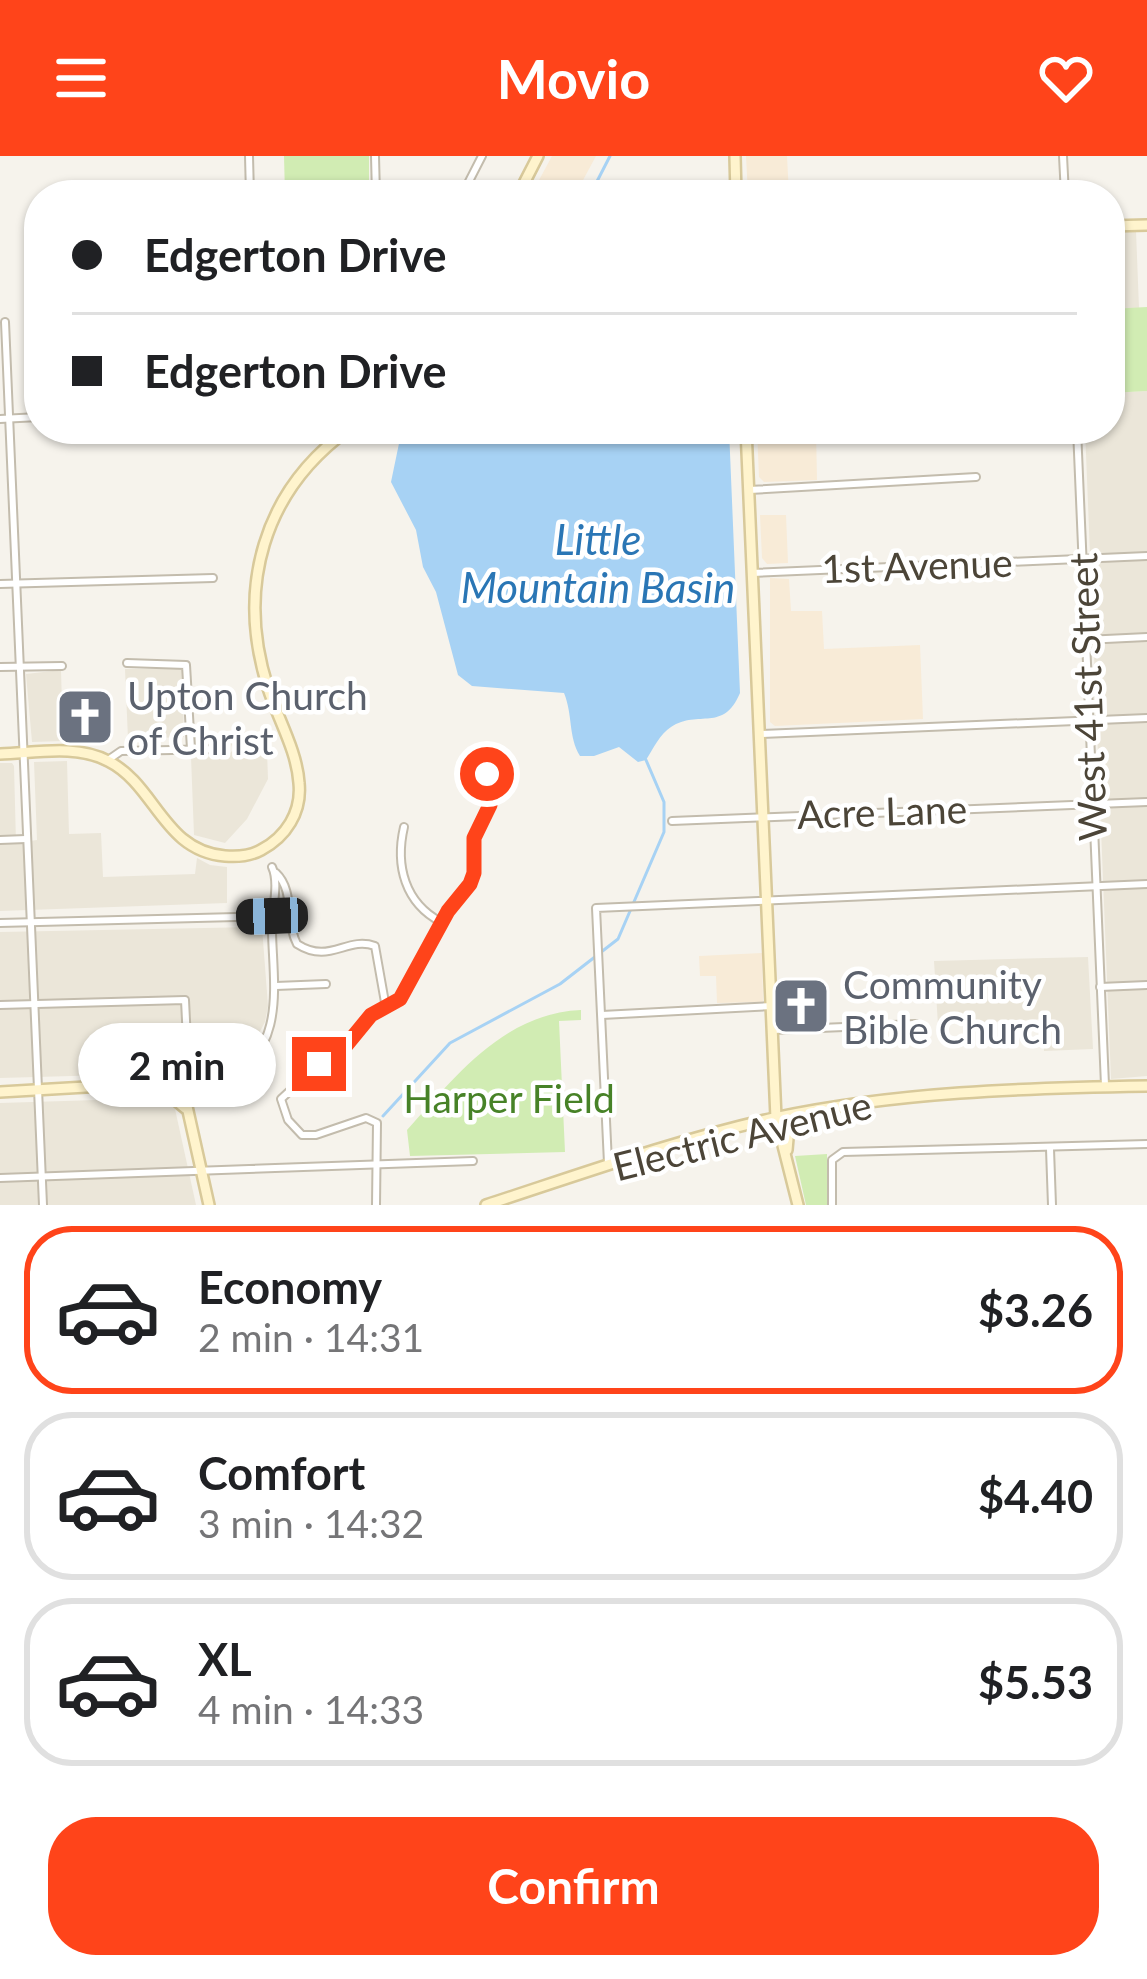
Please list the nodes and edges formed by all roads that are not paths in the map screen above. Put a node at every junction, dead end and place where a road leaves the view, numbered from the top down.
1 (4, 322) dead end
2 (4, 419) edge
3 (330, 444) edge
4 (747, 444) edge
5 (1077, 444) edge
6 (976, 477) dead end
7 (749, 490) junction
8 (1147, 556) edge
9 (1081, 558) junction
10 (752, 573) junction
11 (213, 578) dead end
12 (0, 584) edge
13 (16, 584) junction
14 (1147, 638) edge
15 (1085, 640) junction
16 (127, 663) dead end
17 (62, 666) dead end
18 (19, 667) junction
19 (0, 668) edge
20 (1147, 718) edge
21 (1089, 720) junction
22 (761, 734) junction
23 (222, 748) dead end
24 (191, 749) junction
25 (23, 753) junction
26 (0, 754) edge
27 (107, 760) junction
28 (475, 769) dead end
29 (1092, 802) junction
30 (1147, 802) edge
31 (765, 815) junction
32 (672, 820) dead end
33 (404, 827) dead end
34 (27, 839) junction
35 (0, 840) edge
36 (1147, 884) edge
37 (1095, 886) junction
38 (768, 898) junction
39 (272, 916) junction
40 (30, 922) junction
41 (441, 922) junction
42 (0, 923) edge
43 (326, 984) dead end
44 (1147, 985) edge
45 (276, 986) junction
46 (1100, 987) junction
47 (34, 1004) junction
48 (0, 1005) edge
49 (772, 1006) junction
50 (386, 1008) junction
51 (602, 1015) junction
52 (916, 1024) dead end
53 (772, 1030) junction
54 (189, 1081) junction
55 (140, 1086) junction
56 (1147, 1086) edge
57 (1105, 1088) junction
58 (38, 1091) junction
59 (0, 1092) edge
60 (188, 1112) junction
61 (809, 1112) junction
62 (776, 1118) junction
63 (1147, 1144) edge
64 (1050, 1148) junction
65 (786, 1157) junction
66 (473, 1162) dead end
67 (375, 1165) junction
68 (608, 1166) junction
69 (201, 1171) junction
70 (41, 1176) junction
71 (0, 1178) edge
72 (43, 1205) edge
73 (209, 1205) edge
74 (376, 1205) edge
75 (486, 1205) edge
76 (798, 1205) edge
77 (832, 1205) edge
78 (1052, 1205) edge

1 - 2 street
2 - 13 street
3 - 27 main road
4 - 7 main road
5 - 9 street, West 41st Street
6 - 7 street
7 - 10 main road
8 - 9 street, 1st Avenue
9 - 10 street, 1st Avenue
9 - 15 street, West 41st Street
10 - 22 main road
11 - 13 street
12 - 13 street
13 - 18 street
14 - 15 street
15 - 21 street, West 41st Street
16 - 24 street
17 - 18 street
18 - 19 street
18 - 25 street
20 - 21 street
21 - 22 street
21 - 29 street, West 41st Street
22 - 31 main road
23 - 24 street
24 - 27 street
25 - 26 main road
25 - 27 main road
25 - 34 street
28 - 41 street
29 - 30 street, Acre Lane
29 - 31 street, Acre Lane
29 - 37 street, West 41st Street
31 - 32 street, Acre Lane
31 - 38 main road
33 - 41 street
34 - 35 street
34 - 40 street
36 - 37 street
37 - 38 street
37 - 46 street, West 41st Street
38 - 49 main road
38 - 51 street
39 - 40 street
39 - 45 street
39 - 50 street
40 - 42 street
40 - 47 street
41 - 50 street
43 - 45 street
44 - 46 street
45 - 54 street
46 - 57 street, West 41st Street
47 - 48 street
47 - 54 street
47 - 58 street
49 - 51 street
49 - 53 main road
50 - 67 street
51 - 68 street
52 - 53 street
53 - 62 main road
54 - 55 main road
54 - 60 main road
55 - 58 main road
55 - 60 main road
56 - 57 main road, Electric Avenue
57 - 61 main road, Electric Avenue
58 - 59 main road
58 - 70 street
60 - 69 main road
61 - 62 main road, Electric Avenue
61 - 65 main road
62 - 65 main road
62 - 68 main road, Electric Avenue
63 - 64 street
64 - 77 street
64 - 78 street
65 - 76 main road
66 - 67 street
67 - 69 street
67 - 74 street
68 - 75 main road, Electric Avenue
69 - 70 street
69 - 73 main road
70 - 71 street
70 - 72 street

